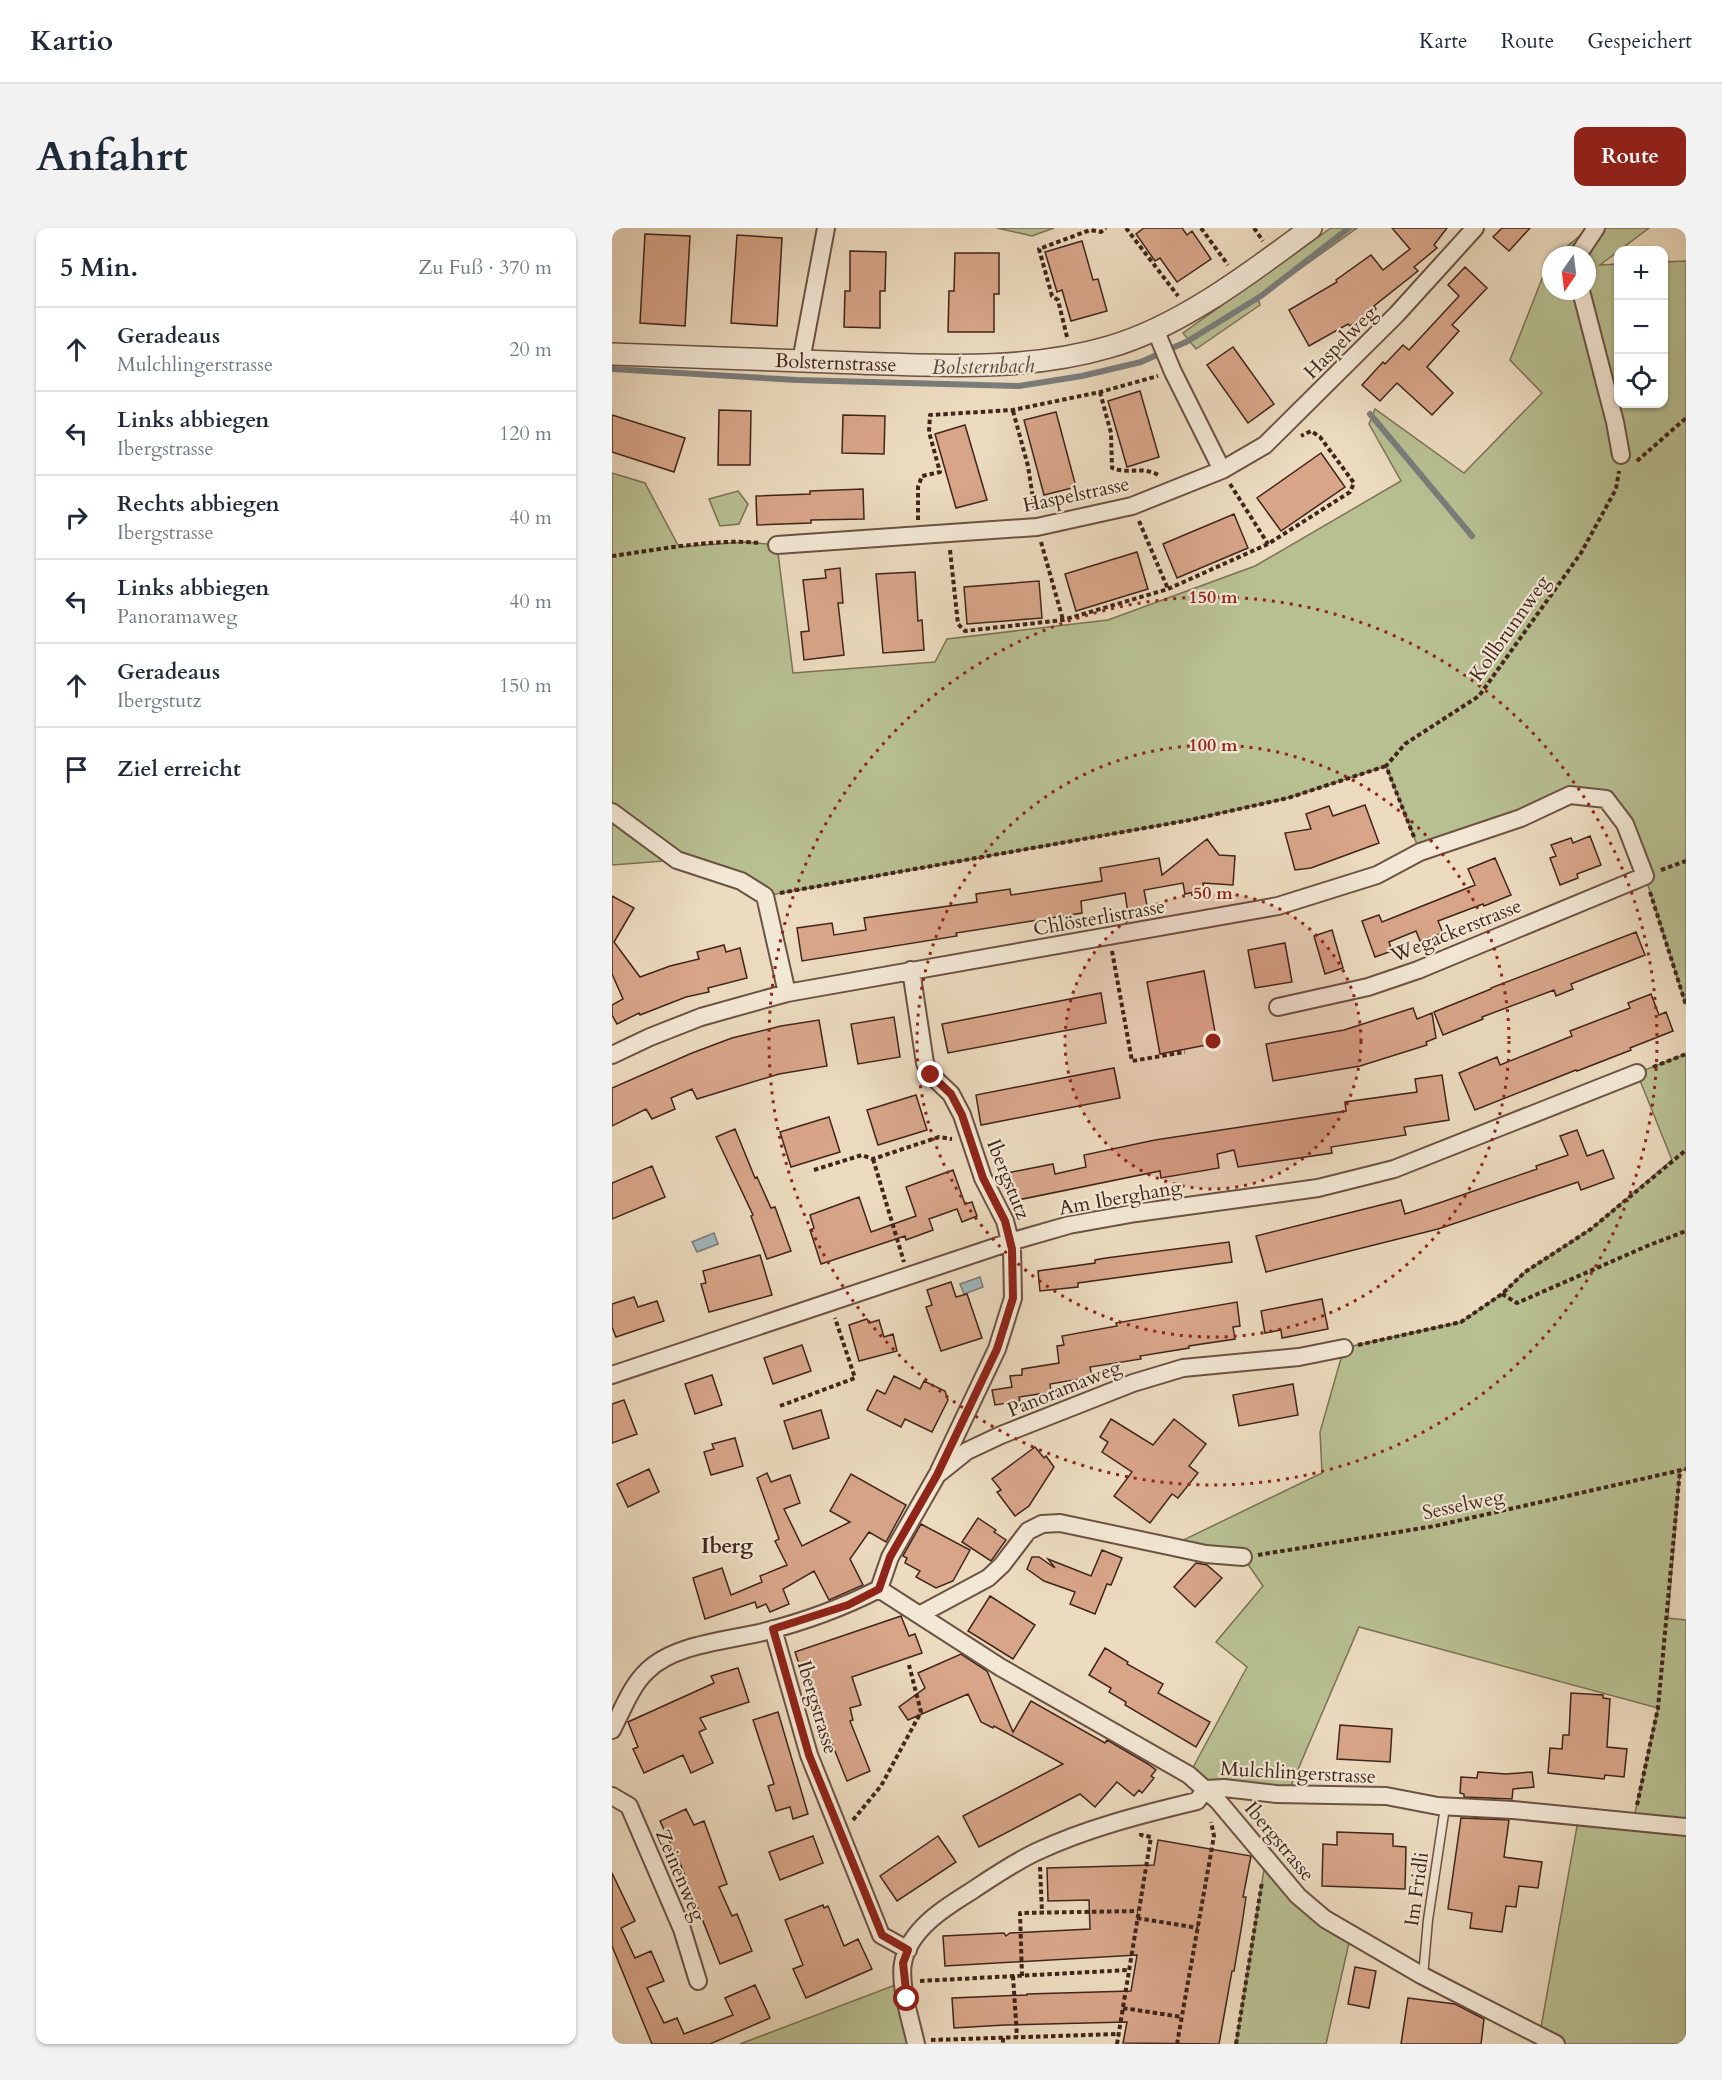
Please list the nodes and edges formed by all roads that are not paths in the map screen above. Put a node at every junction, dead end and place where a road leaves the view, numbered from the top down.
1 (826, 228) edge
2 (1311, 228) edge
3 (1475, 228) edge
4 (1596, 228) edge
5 (1584, 246) edge
6 (1583, 300) edge
7 (1158, 337) junction
8 (612, 354) edge
9 (801, 361) junction
10 (1625, 460) road end
11 (1222, 470) junction
12 (777, 545) road end
13 (612, 812) edge
14 (1645, 876) joint
15 (911, 970) junction
16 (787, 993) junction
17 (1278, 1007) dead end
18 (612, 1055) edge
19 (1637, 1073) road end
20 (1010, 1242) junction
21 (1344, 1348) road end
22 (612, 1376) edge
23 (937, 1475) junction
24 (1243, 1557) road end
25 (879, 1589) junction
26 (919, 1615) junction
27 (773, 1629) junction
28 (612, 1730) edge
29 (1212, 1795) junction
30 (612, 1796) edge
31 (1445, 1806) junction
32 (1686, 1827) edge
33 (908, 1950) junction
34 (1423, 1976) junction
35 (698, 1981) dead end
36 (916, 2043) edge
37 (1556, 2044) edge

1 - 9 street
2 - 7 street, Bolsternstrasse
3 - 11 street, Haspelweg
4 - 5 street
6 - 10 street
7 - 9 street, Bolsternstrasse
7 - 11 street
8 - 9 street, Bolsternstrasse
11 - 12 street, Haspelstrasse
13 - 16 street
14 - 15 street, Chlösterlistrasse
14 - 17 street, Wegackerstrasse
15 - 16 street, Chlösterlistrasse
15 - 20 street, Ibergstutz
16 - 18 street, Chlösterlistrasse
19 - 20 street, Am Iberghang
20 - 22 street, Am Iberghang
20 - 23 street, Ibergstutz
21 - 23 street, Panoramaweg
23 - 25 street, Panoramaweg
24 - 26 street
25 - 26 street, Ibergstrasse
25 - 27 street
26 - 29 street, Ibergstrasse
27 - 28 street
27 - 33 street, Ibergstrasse
29 - 31 street, Mulchlingerstrasse
29 - 33 street, Mulchlingerstrasse
29 - 34 street, Ibergstrasse
30 - 35 street, Zeinenweg
31 - 32 street, Mulchlingerstrasse
31 - 34 lane, Im Fridli
33 - 36 street, Mulchlingerstrasse
34 - 37 street, Ibergstrasse

